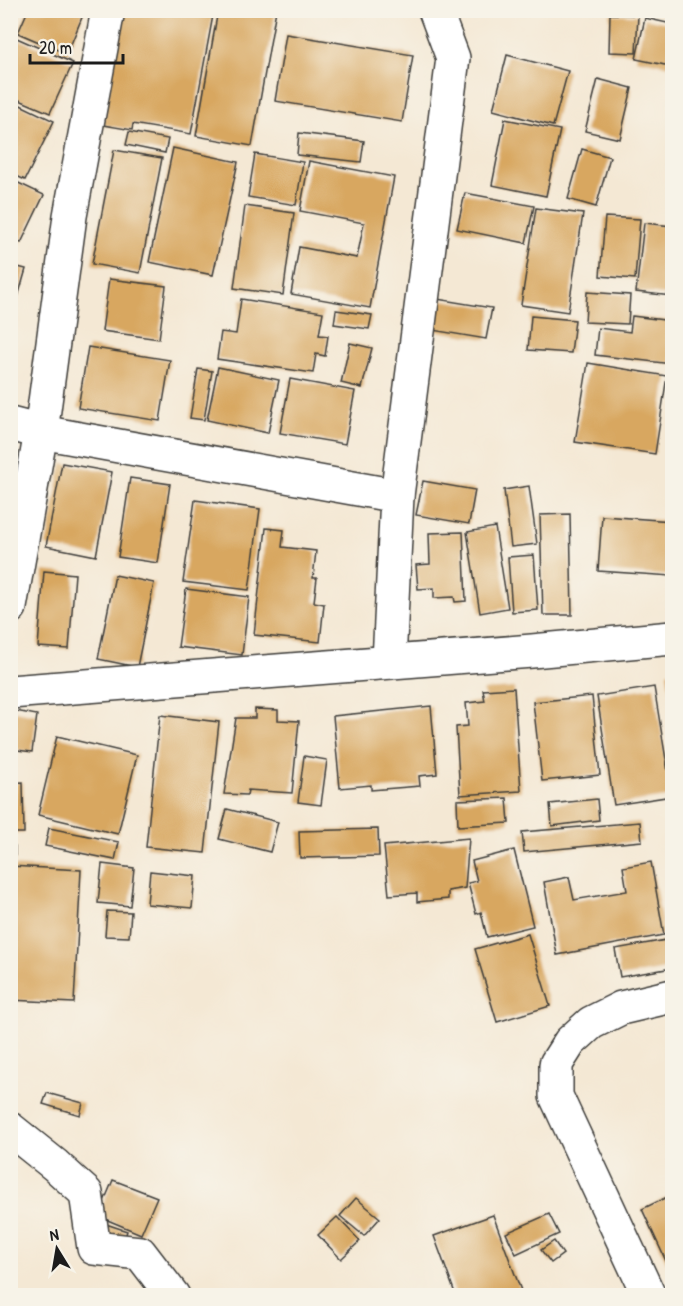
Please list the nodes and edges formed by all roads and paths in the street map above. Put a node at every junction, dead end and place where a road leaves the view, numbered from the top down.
1 (108, 10) edge
2 (435, 10) edge
3 (26, 428) edge
4 (397, 496) junction
5 (10, 607) edge
6 (672, 638) edge
7 (389, 662) junction
8 (10, 692) edge
9 (672, 996) edge
10 (10, 1129) edge
11 (173, 1296) edge
12 (649, 1296) edge

1 - 3 street
2 - 4 street
3 - 4 street
3 - 5 street
4 - 7 street
6 - 7 street
7 - 8 street
9 - 12 street
10 - 11 street

